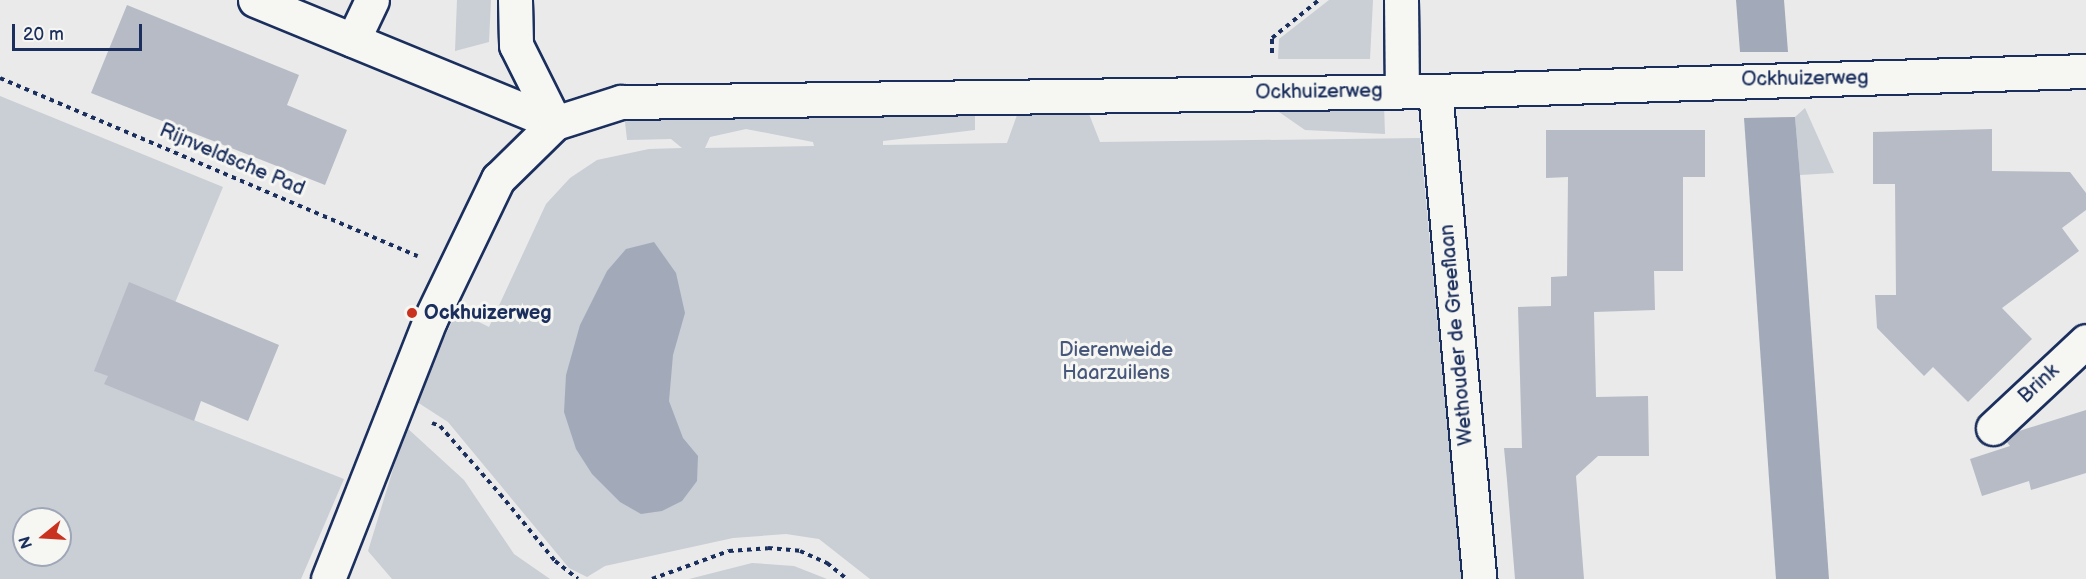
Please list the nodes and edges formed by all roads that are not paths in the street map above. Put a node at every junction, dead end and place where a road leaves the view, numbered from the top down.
1 (255, 0) edge
2 (372, 0) edge
3 (515, 0) edge
4 (1401, 0) edge
5 (353, 40) junction
6 (2086, 71) edge
7 (1402, 91) junction
8 (1435, 91) junction
9 (555, 123) junction
10 (2086, 341) edge
11 (1993, 428) dead end
12 (328, 579) edge
13 (1479, 579) edge

1 - 5 street
2 - 5 street
3 - 9 street
4 - 7 street
5 - 9 street
6 - 8 street, Ockhuizerweg
7 - 8 street, Ockhuizerweg
7 - 9 street, Ockhuizerweg
8 - 13 street, Wethouder de Greeflaan
9 - 12 street, Ockhuizerweg
10 - 11 street, Brink

